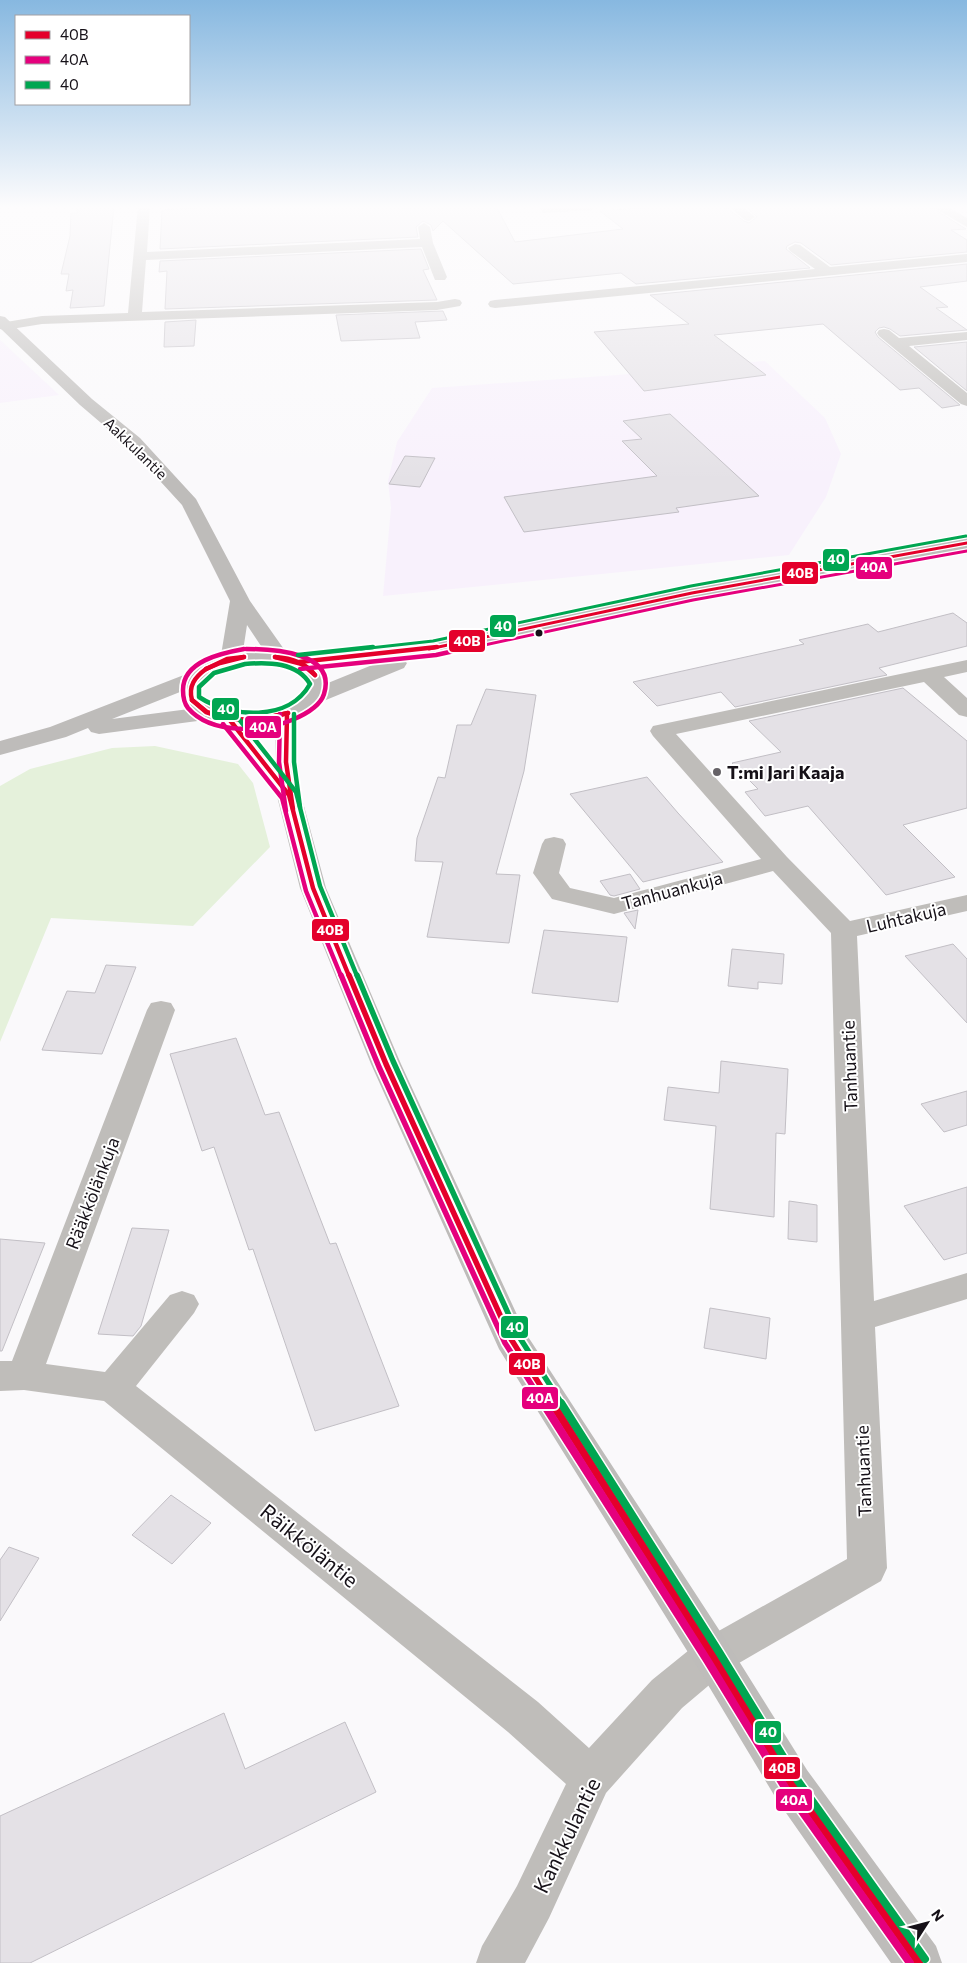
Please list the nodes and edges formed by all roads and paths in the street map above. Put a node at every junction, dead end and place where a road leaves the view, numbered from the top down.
1 (137, 298) edge
2 (562, 298) edge
3 (455, 303) dead end
4 (495, 304) dead end
5 (135, 316) junction
6 (2, 323) edge
7 (967, 336) edge
8 (967, 401) edge
9 (967, 543) edge
10 (240, 602) junction
11 (434, 648) junction
12 (231, 659) junction
13 (289, 660) junction
14 (967, 666) edge
15 (928, 674) junction
16 (196, 678) junction
17 (314, 697) junction
18 (967, 710) edge
19 (287, 714) junction
20 (218, 716) junction
21 (58, 732) junction
22 (0, 748) edge
23 (289, 795) junction
24 (554, 844) dead end
25 (778, 862) junction
26 (967, 904) edge
27 (844, 931) junction
28 (160, 1010) dead end
29 (967, 1286) edge
30 (182, 1304) dead end
31 (858, 1319) junction
32 (12, 1376) edge
33 (113, 1388) junction
34 (713, 1656) junction
35 (591, 1778) junction
36 (499, 1963) edge
37 (919, 1963) edge

1 - 5 street
2 - 4 street
3 - 5 street
5 - 6 street
6 - 10 street, Aakkulantie
7 - 8 street
9 - 11 street
10 - 12 street
10 - 13 street, Aakkulantie
11 - 13 street
11 - 17 street
12 - 13 street
12 - 16 street
13 - 17 street, Aakkulantie
14 - 15 street
15 - 18 street
15 - 25 street
16 - 20 street
16 - 21 street
17 - 19 street
19 - 20 street
19 - 23 street
20 - 21 street
20 - 23 street
21 - 22 street
23 - 34 street
24 - 25 street, Tanhuankuja
25 - 27 street
26 - 27 street, Luhtakuja
27 - 31 street, Tanhuantie
28 - 32 street, Rääkkölänkuja
29 - 31 street
30 - 33 street
31 - 34 street, Tanhuantie
32 - 33 street
33 - 35 street, Räikköläntie
34 - 35 street, Kankkulantie
34 - 37 street
35 - 36 street, Kankkulantie

